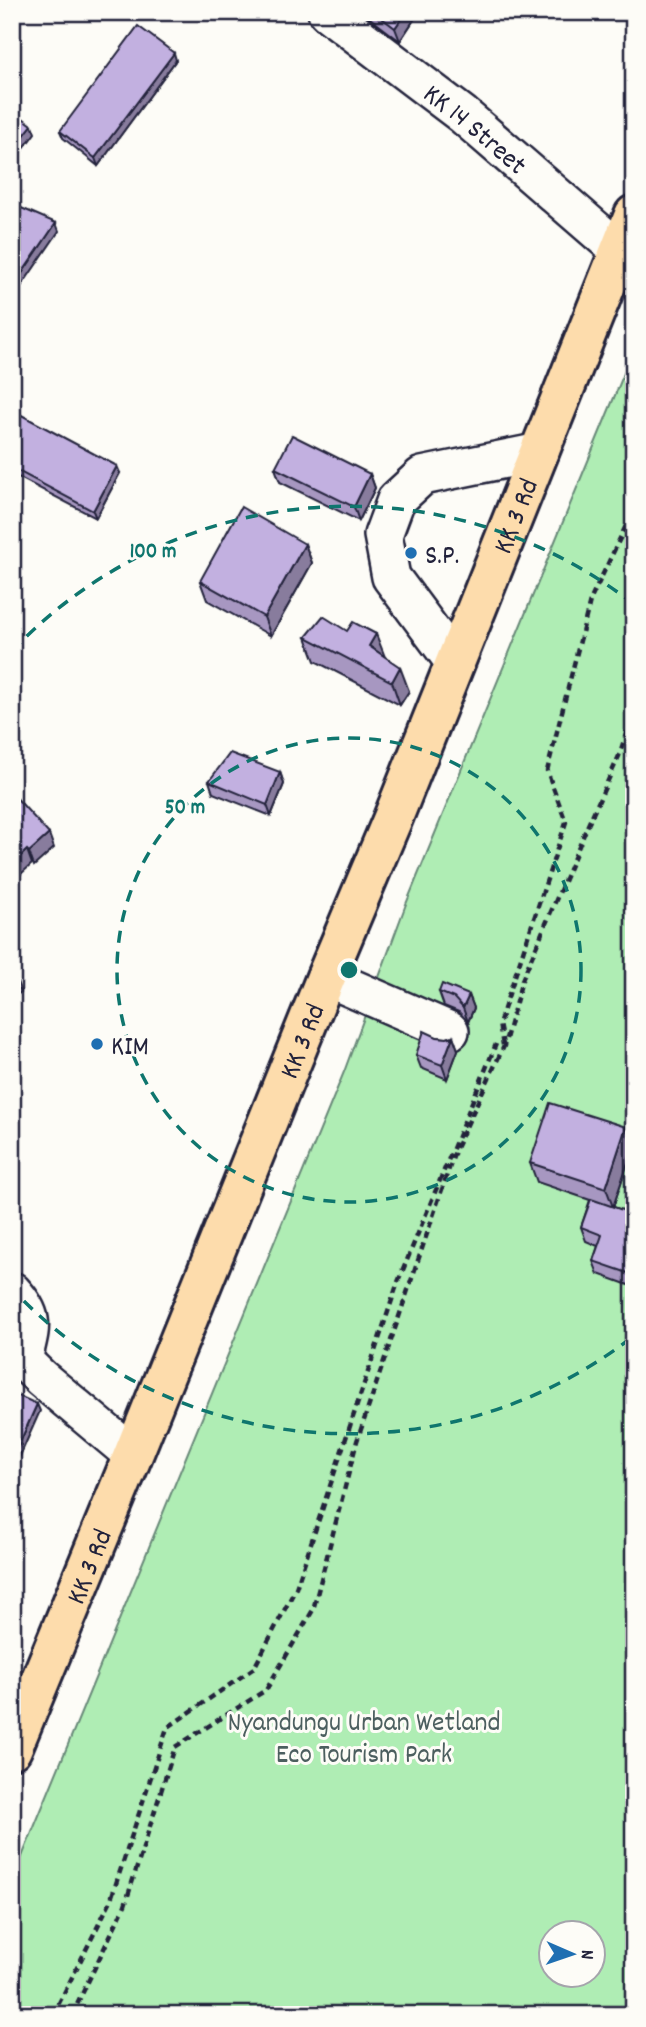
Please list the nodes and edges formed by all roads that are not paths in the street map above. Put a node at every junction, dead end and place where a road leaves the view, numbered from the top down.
1 (327, 12) edge
2 (634, 215) edge
3 (620, 251) junction
4 (540, 452) junction
5 (455, 663) junction
6 (326, 977) junction
7 (450, 1031) dead end
8 (12, 1292) edge
9 (18, 1355) edge
10 (133, 1455) junction
11 (12, 1749) edge

1 - 3 street, KK 14 Street
2 - 3 highway, KK 3 Rd
3 - 4 highway, KK 3 Rd
4 - 5 highway, KK 3 Rd
4 - 5 street
5 - 6 highway, KK 3 Rd
6 - 7 street
6 - 10 highway, KK 3 Rd
8 - 9 street
9 - 10 street
10 - 11 highway, KK 3 Rd

